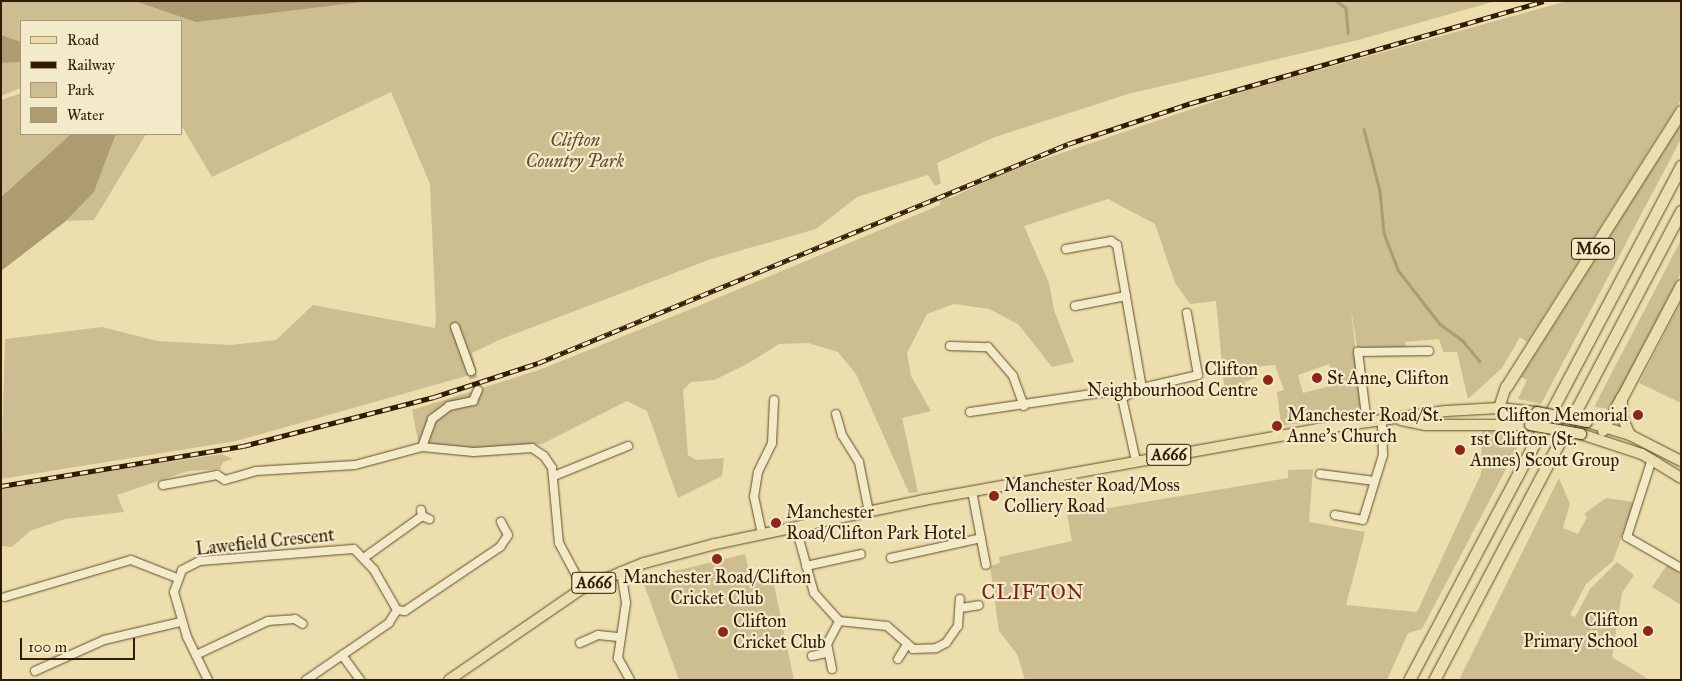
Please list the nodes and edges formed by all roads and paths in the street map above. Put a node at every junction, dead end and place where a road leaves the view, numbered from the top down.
1 (1681, 111) edge
2 (1681, 166) edge
3 (1681, 211) edge
4 (1066, 249) dead end
5 (1681, 285) edge
6 (1126, 296) junction
7 (1075, 306) dead end
8 (1187, 313) dead end
9 (455, 327) dead end
10 (950, 346) dead end
11 (1429, 351) dead end
12 (471, 371) tunnel mouth
13 (1506, 387) joint
14 (1142, 388) junction
15 (478, 390) dead end
16 (1622, 397) junction
17 (1122, 398) junction
18 (774, 400) dead end
19 (1024, 406) junction
20 (1498, 408) junction
21 (970, 412) dead end
22 (836, 414) dead end
23 (1400, 420) junction
24 (1382, 421) junction
25 (1367, 422) junction
26 (1514, 424) junction
27 (1606, 426) junction
28 (1586, 435) junction
29 (1630, 435) junction
30 (628, 446) dead end
31 (422, 447) junction
32 (1652, 459) junction
33 (1136, 461) junction
34 (1681, 461) edge
35 (1320, 474) dead end
36 (554, 476) junction
37 (1681, 478) edge
38 (1376, 480) junction
39 (163, 485) dead end
40 (972, 491) junction
41 (869, 512) junction
42 (424, 515) dead end
43 (1335, 515) dead end
44 (501, 522) dead end
45 (796, 528) junction
46 (762, 534) junction
47 (981, 538) junction
48 (861, 554) dead end
49 (365, 557) junction
50 (891, 558) dead end
51 (986, 565) dead end
52 (806, 566) junction
53 (1681, 568) edge
54 (621, 571) junction
55 (177, 578) junction
56 (583, 588) junction
57 (6, 597) dead end
58 (960, 599) dead end
59 (979, 605) dead end
60 (961, 608) junction
61 (397, 610) junction
62 (838, 621) junction
63 (182, 622) junction
64 (303, 624) dead end
65 (618, 637) junction
66 (580, 643) dead end
67 (906, 646) junction
68 (826, 653) junction
69 (196, 655) junction
70 (342, 655) junction
71 (812, 656) dead end
72 (898, 659) dead end
73 (832, 669) dead end
74 (34, 672) dead end
75 (208, 680) edge
76 (306, 680) edge
77 (360, 680) edge
78 (449, 680) edge
79 (630, 680) edge
80 (1409, 680) edge
81 (1434, 680) edge

1 - 13 highway, M60
2 - 80 highway, M60
3 - 81 highway
4 - 6 street
5 - 16 highway
6 - 7 street
6 - 14 street
8 - 14 street
9 - 12 street
10 - 19 street
11 - 25 street
13 - 20 main road
14 - 17 street
15 - 31 street
16 - 27 main road
16 - 29 main road
17 - 19 street
17 - 33 street
18 - 46 street
19 - 21 street
20 - 23 main road, A666
20 - 26 main road
20 - 27 main road, A666, bridge
22 - 41 street
23 - 24 main road, A666
23 - 26 main road, A666
24 - 25 main road, A666
24 - 38 street
25 - 33 main road, A666
26 - 28 main road, A666, bridge
27 - 28 main road
27 - 29 main road, A666
28 - 32 main road, A666
29 - 34 main road, A666
30 - 36 street
31 - 36 street
31 - 39 street
32 - 37 main road, A666
32 - 53 street
33 - 40 main road, A666
35 - 38 street
36 - 56 street
38 - 43 street
40 - 41 main road, A666
40 - 47 street
41 - 45 main road, A666
42 - 49 street
44 - 61 street
45 - 46 main road, A666
45 - 52 street
46 - 54 main road, A666
47 - 50 street
47 - 51 street
48 - 52 street
49 - 55 street, Lawefield Crescent
49 - 61 street
52 - 62 street
54 - 56 main road, A666
54 - 65 street
55 - 57 street
55 - 63 street
56 - 78 main road, A666
58 - 60 street
59 - 60 street
60 - 67 street
61 - 70 street
62 - 67 street
62 - 68 street
63 - 69 street
63 - 74 street
64 - 69 street
65 - 66 street
65 - 79 street
67 - 72 street
68 - 71 street
68 - 73 street
69 - 75 street
70 - 76 street
70 - 77 street

